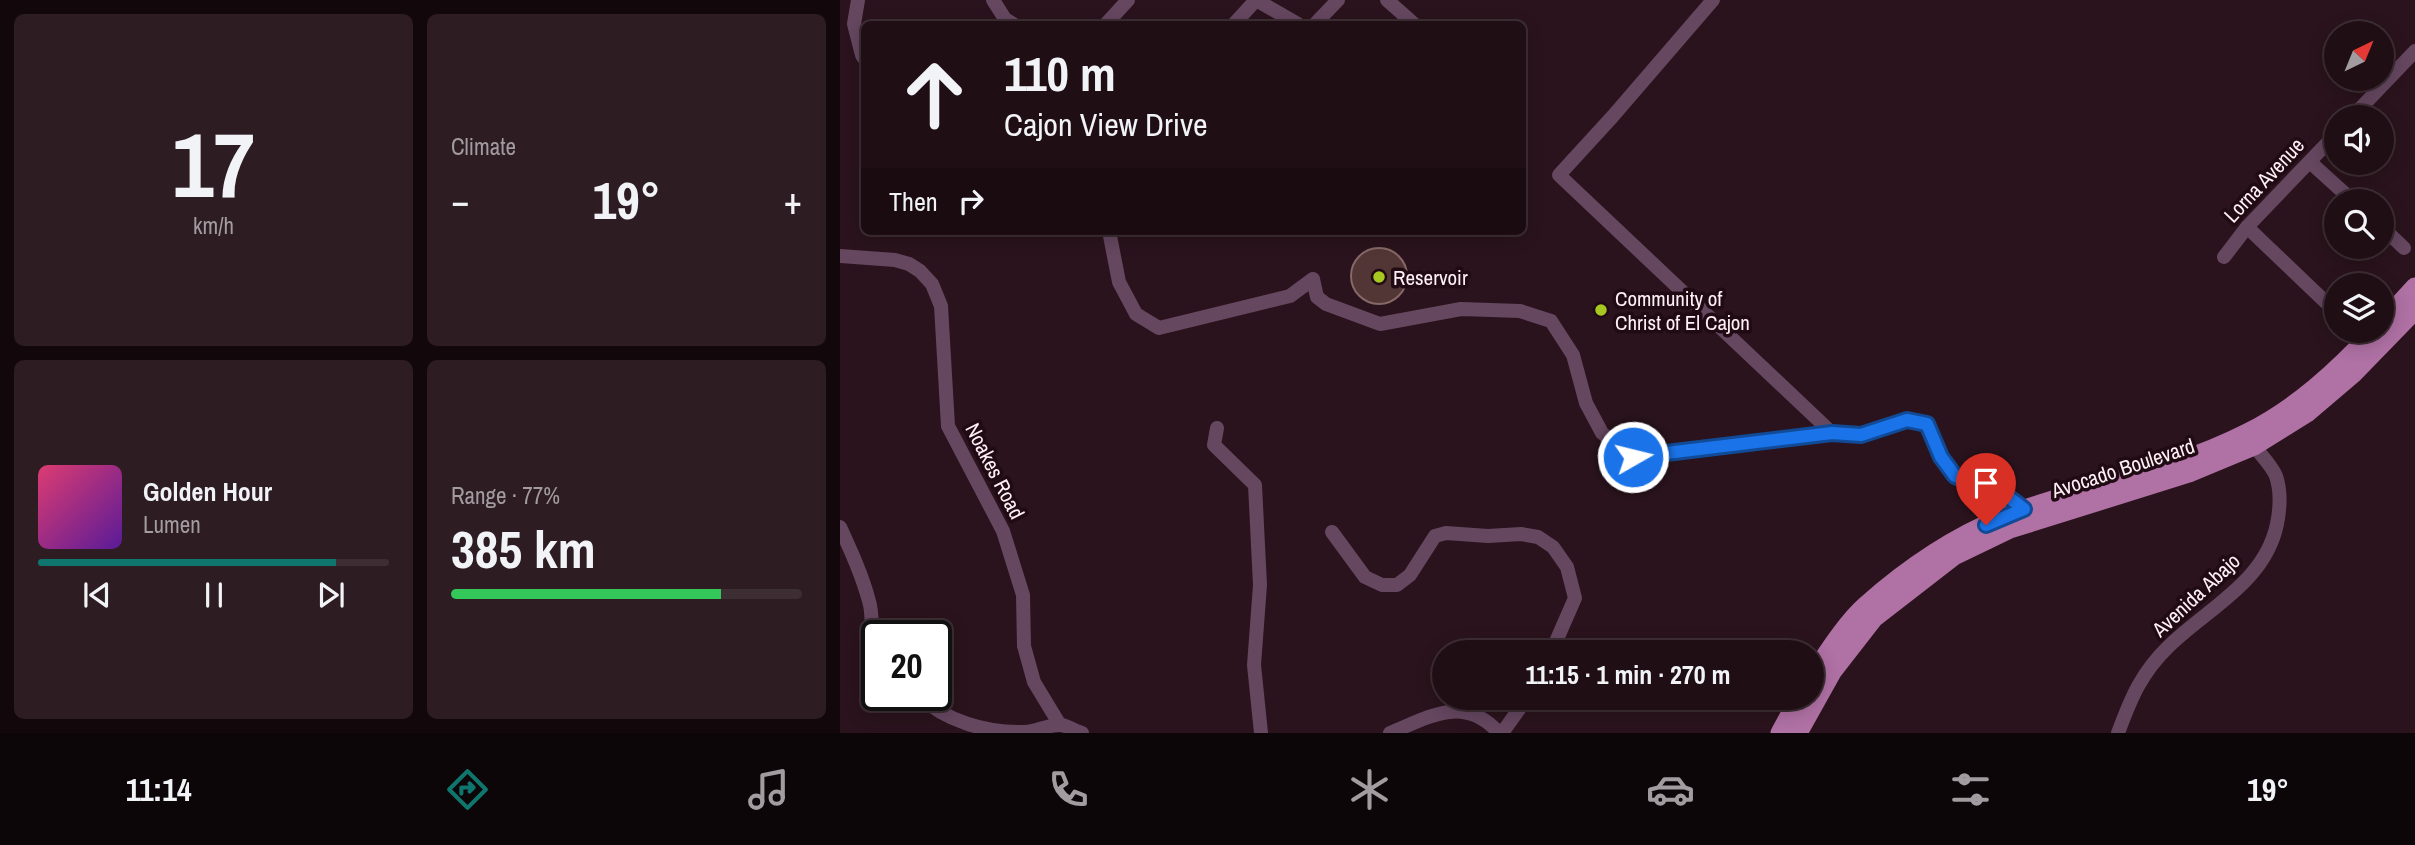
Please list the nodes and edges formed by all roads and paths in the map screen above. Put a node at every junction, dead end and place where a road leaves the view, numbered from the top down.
1 (858, 0) edge
2 (993, 0) edge
3 (1128, 0) edge
4 (1256, 0) edge
5 (1338, 0) edge
6 (1387, 0) edge
7 (1713, 0) edge
8 (1008, 21) edge
9 (1109, 21) edge
10 (1237, 21) edge
11 (1293, 21) edge
12 (1318, 21) edge
13 (1411, 21) edge
14 (2415, 51) edge
15 (861, 52) edge
16 (2363, 105) edge
17 (2324, 147) edge
18 (2310, 162) junction
19 (2340, 189) edge
20 (2247, 227) junction
21 (1110, 235) edge
22 (2394, 238) edge
23 (2404, 248) dead end
24 (840, 256) edge
25 (2224, 257) dead end
26 (2415, 287) edge
27 (2324, 301) edge
28 (2394, 310) edge
29 (2415, 310) edge
30 (2363, 343) edge
31 (1217, 428) dead end
32 (1832, 433) junction
33 (2254, 446) junction
34 (2024, 509) junction
35 (840, 527) edge
36 (1332, 532) dead end
37 (873, 620) edge
38 (1557, 640) edge
39 (1824, 660) edge
40 (1518, 710) edge
41 (1792, 710) edge
42 (940, 711) edge
43 (1060, 725) junction
44 (1082, 733) edge
45 (1261, 733) edge
46 (1390, 733) edge
47 (1500, 733) edge
48 (1780, 733) edge
49 (1798, 733) edge
50 (2118, 733) edge

1 - 15 street
2 - 8 street
3 - 9 street
4 - 10 street
4 - 11 street
5 - 12 street
6 - 13 street
7 - 32 street
14 - 16 street
17 - 18 street, Lorna Avenue
18 - 19 street
18 - 20 street, Lorna Avenue
20 - 25 street, Lorna Avenue
20 - 27 street
21 - 32 street
22 - 23 street
24 - 43 street, Noakes Road
26 - 28 main road
29 - 33 main road, Avocado Boulevard
30 - 34 main road, Avocado Boulevard
31 - 45 street
32 - 34 street
33 - 49 main road, Avocado Boulevard
33 - 50 street, Avenida Abajo
34 - 39 main road, Avocado Boulevard
35 - 37 street
36 - 38 street
40 - 47 street
41 - 48 main road
42 - 43 street
43 - 44 street
46 - 47 street

